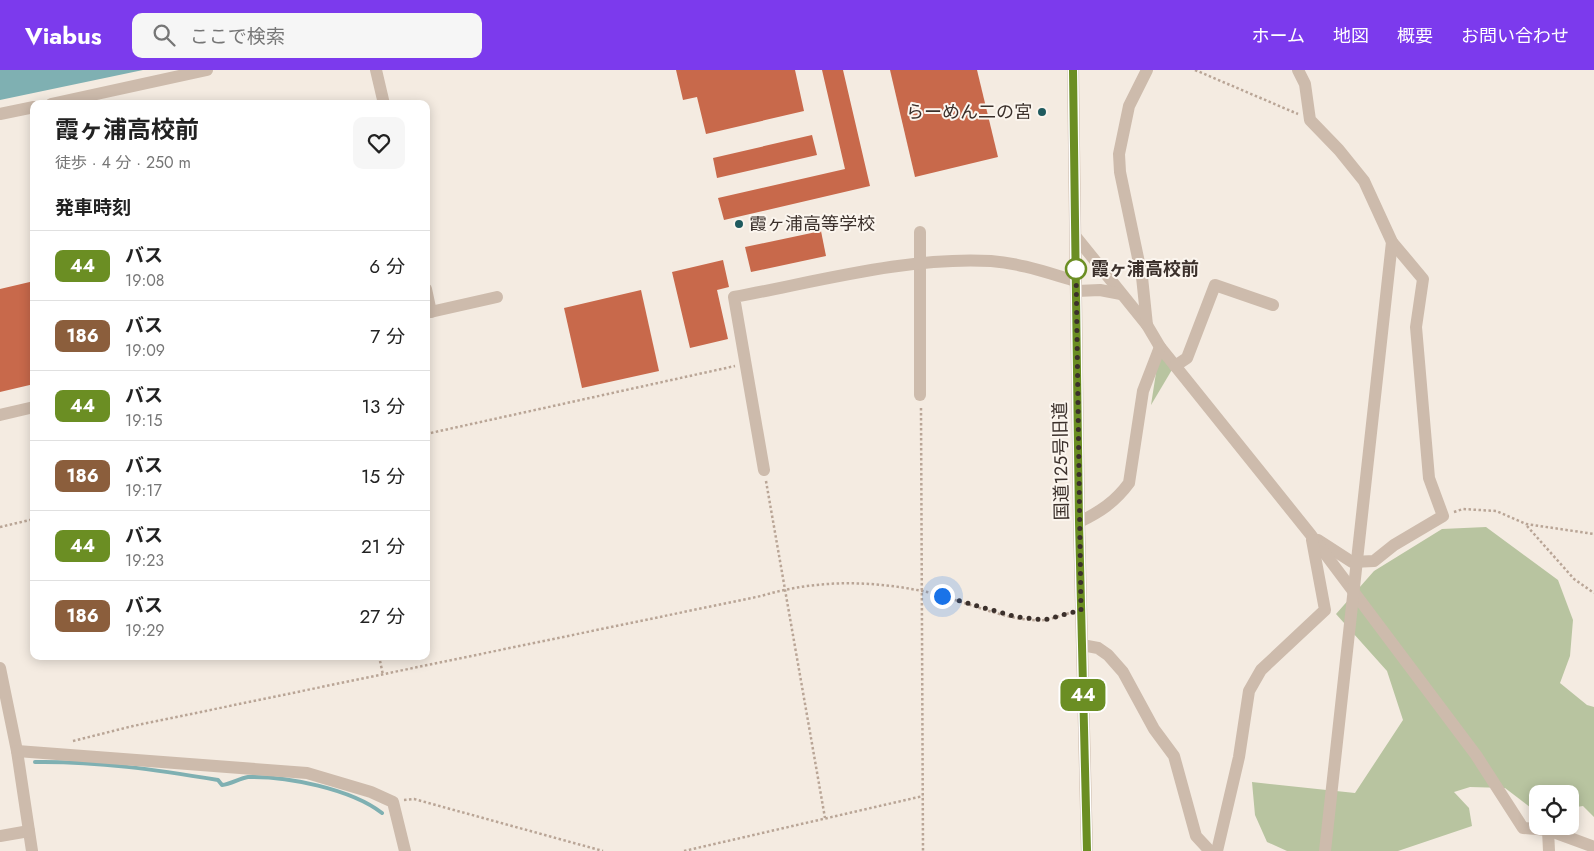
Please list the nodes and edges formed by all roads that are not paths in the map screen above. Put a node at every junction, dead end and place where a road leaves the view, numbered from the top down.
1 (207, 70) edge
2 (376, 70) edge
3 (1073, 70) edge
4 (1148, 70) edge
5 (1298, 70) edge
6 (69, 100) edge
7 (383, 100) edge
8 (30, 108) edge
9 (0, 114) edge
10 (920, 232) dead end
11 (1076, 237) junction
12 (1392, 242) junction
13 (918, 263) junction
14 (1076, 286) junction
15 (1121, 294) junction
16 (497, 297) dead end
17 (1273, 305) dead end
18 (430, 312) edge
19 (1147, 324) junction
20 (1160, 347) junction
21 (1175, 366) junction
22 (920, 395) road end
23 (30, 408) edge
24 (0, 415) edge
25 (764, 470) road end
26 (1079, 522) junction
27 (1311, 535) junction
28 (1357, 562) junction
29 (1353, 594) junction
30 (1082, 645) junction
31 (0, 668) edge
32 (17, 751) junction
33 (1529, 828) edge
34 (29, 831) junction
35 (1548, 835) edge
36 (1562, 835) edge
37 (0, 836) edge
38 (1594, 847) edge
39 (32, 851) edge
40 (405, 851) edge
41 (1087, 851) edge
42 (1210, 851) edge
43 (1217, 851) edge
44 (1325, 851) edge
45 (1549, 851) edge

1 - 6 street
2 - 7 street
3 - 11 street, 国道125号旧道
4 - 19 street
5 - 12 street
8 - 9 street
10 - 13 street
11 - 14 street, 国道125号旧道
11 - 15 street
12 - 28 street
12 - 28 street
13 - 14 street
13 - 22 street
13 - 25 street
14 - 15 street
14 - 26 street, 国道125号旧道
15 - 19 street
16 - 18 street
17 - 21 street
19 - 20 street
20 - 21 street
20 - 26 street
21 - 27 street
23 - 24 street
26 - 30 street, 国道125号旧道
27 - 28 street
27 - 29 street
27 - 43 street
28 - 29 street
29 - 33 street
29 - 44 street
30 - 41 street, 国道125号旧道
30 - 42 street
31 - 32 street
32 - 34 street
32 - 40 street
34 - 37 street
34 - 39 street
35 - 45 street
36 - 38 street

